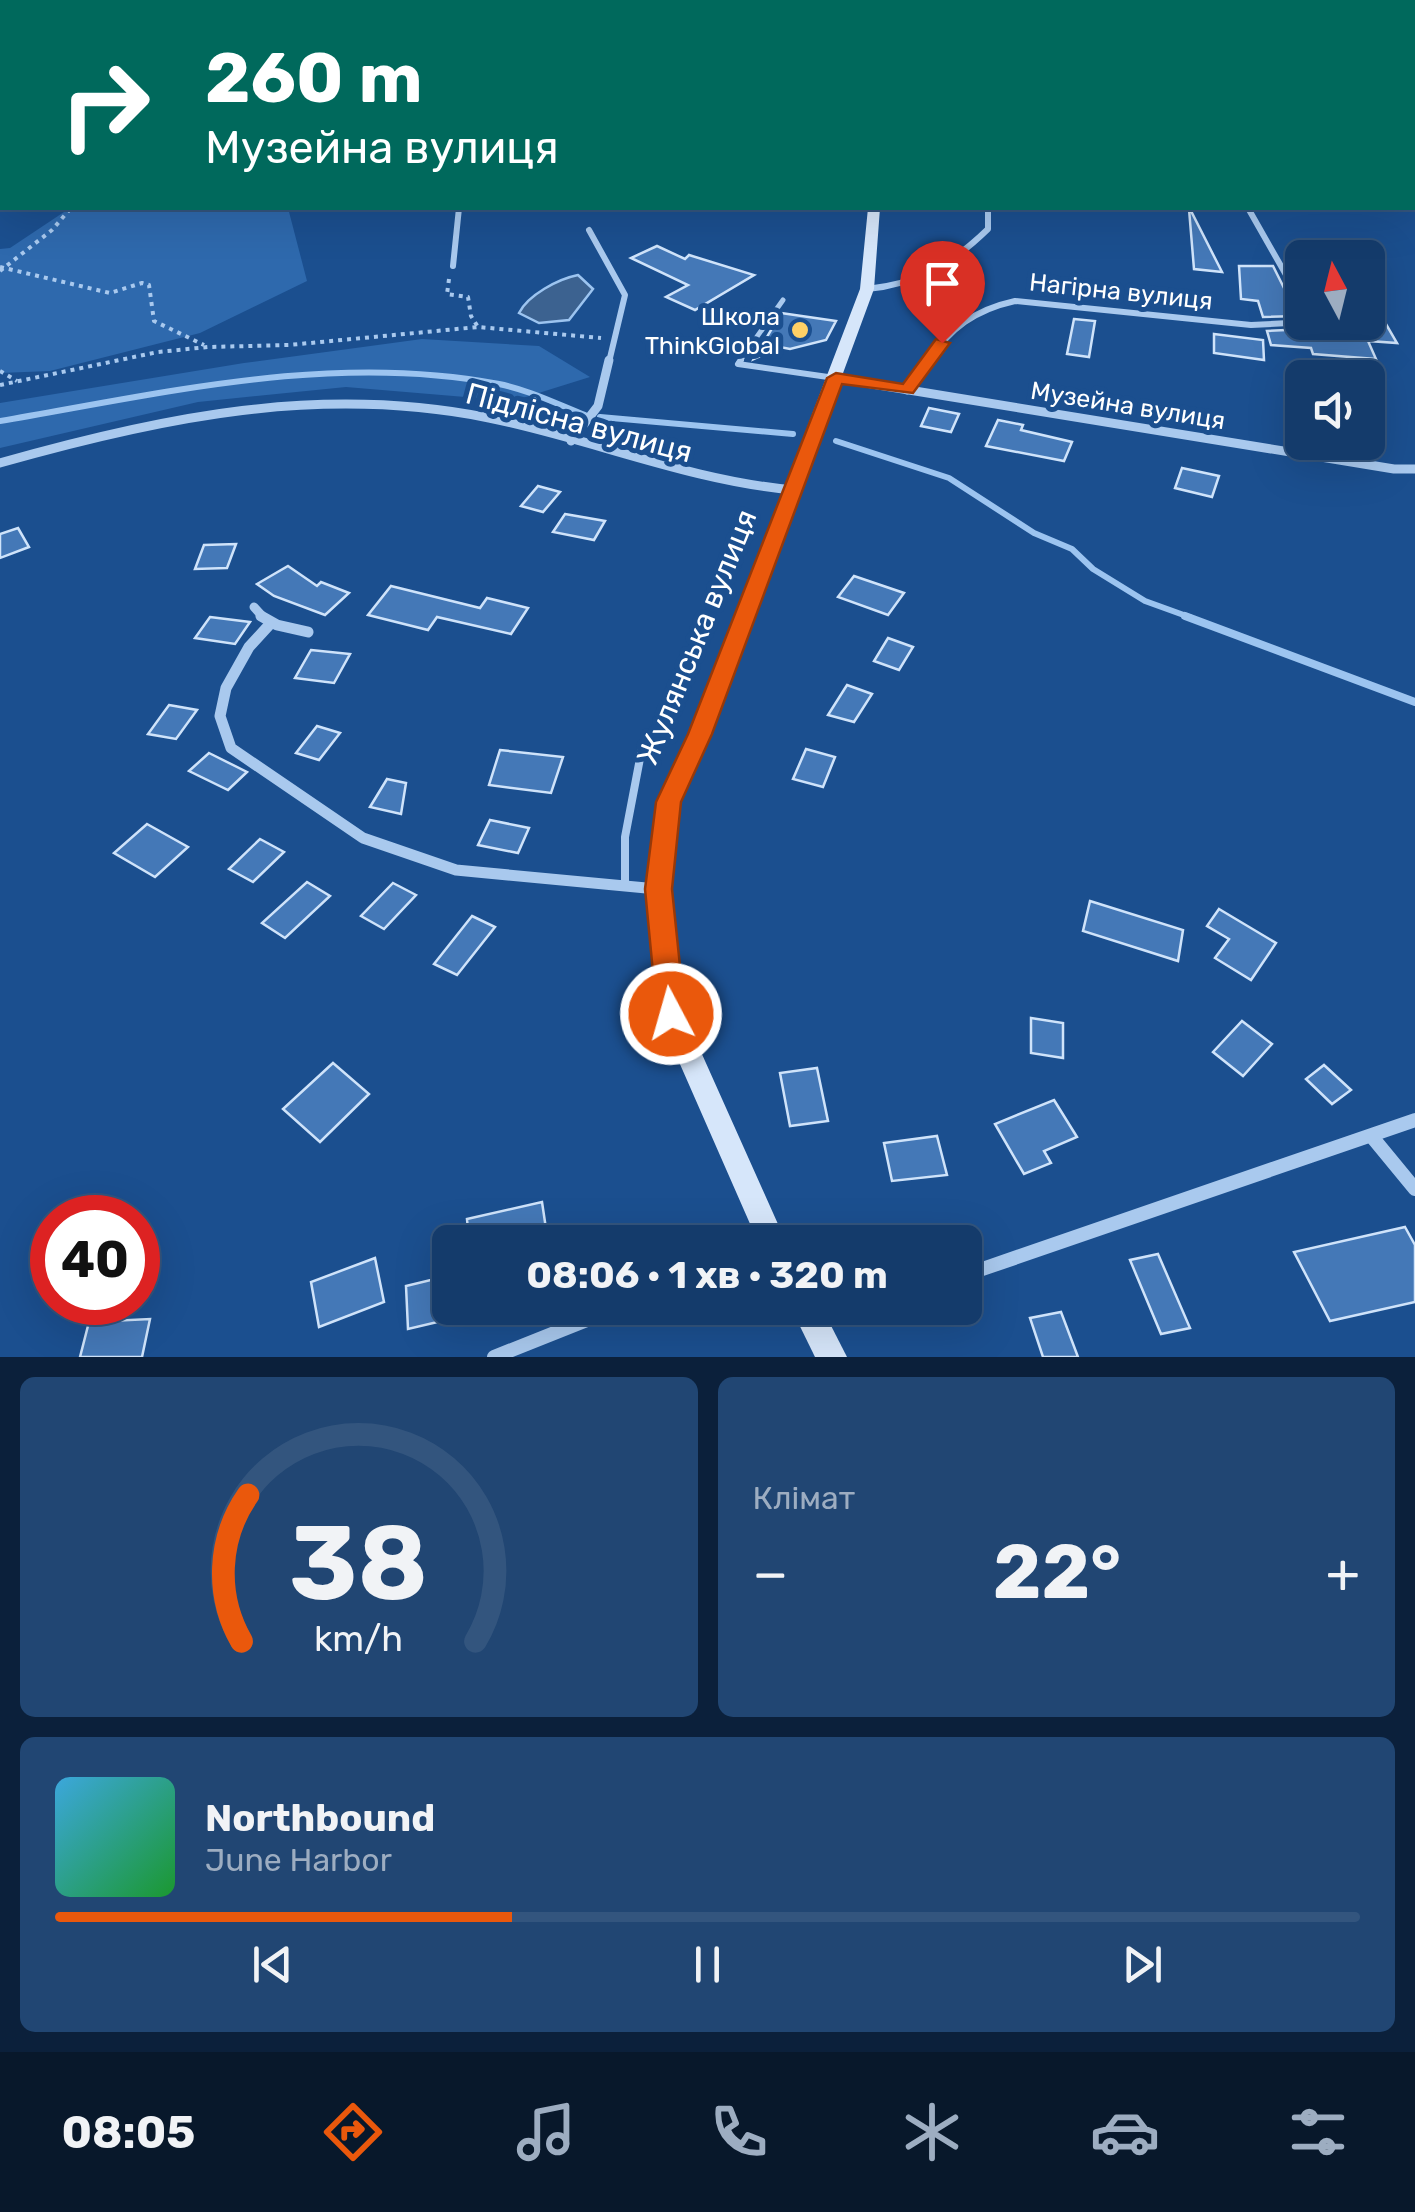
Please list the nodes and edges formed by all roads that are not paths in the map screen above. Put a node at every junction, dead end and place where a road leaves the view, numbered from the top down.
1 (458, 210) edge
2 (874, 210) edge
3 (988, 210) edge
4 (1249, 210) edge
5 (589, 230) dead end
6 (452, 266) road end
7 (1285, 273) edge
8 (867, 289) junction
9 (783, 300) dead end
10 (1285, 323) edge
11 (836, 378) junction
12 (907, 390) junction
13 (572, 441) junction
14 (0, 462) edge
15 (1415, 469) edge
16 (793, 490) junction
17 (254, 607) dead end
18 (271, 623) junction
19 (308, 632) dead end
20 (642, 748) dead end
21 (625, 886) junction
22 (658, 889) junction
23 (1415, 1120) edge
24 (1373, 1138) junction
25 (1415, 1190) edge
26 (764, 1225) edge
27 (982, 1268) edge
28 (574, 1325) edge
29 (815, 1325) edge
30 (494, 1357) edge
31 (832, 1357) edge

1 - 6 street
2 - 8 street, Жулянська вулиця
3 - 8 street
4 - 7 street
5 - 13 street
8 - 11 street, Жулянська вулиця
9 - 11 lane
10 - 12 street, Нагірна вулиця
11 - 12 street, Музейна вулиця
11 - 16 street, Жулянська вулиця
12 - 15 street, Музейна вулиця
13 - 14 street, Підлісна вулиця
13 - 16 street, Підлісна вулиця
16 - 22 street, Жулянська вулиця
17 - 18 street
18 - 19 street
18 - 21 street
20 - 21 lane
21 - 22 street
22 - 26 street, Жулянська вулиця
23 - 24 street
24 - 25 street
24 - 27 street
28 - 30 street
29 - 31 street

